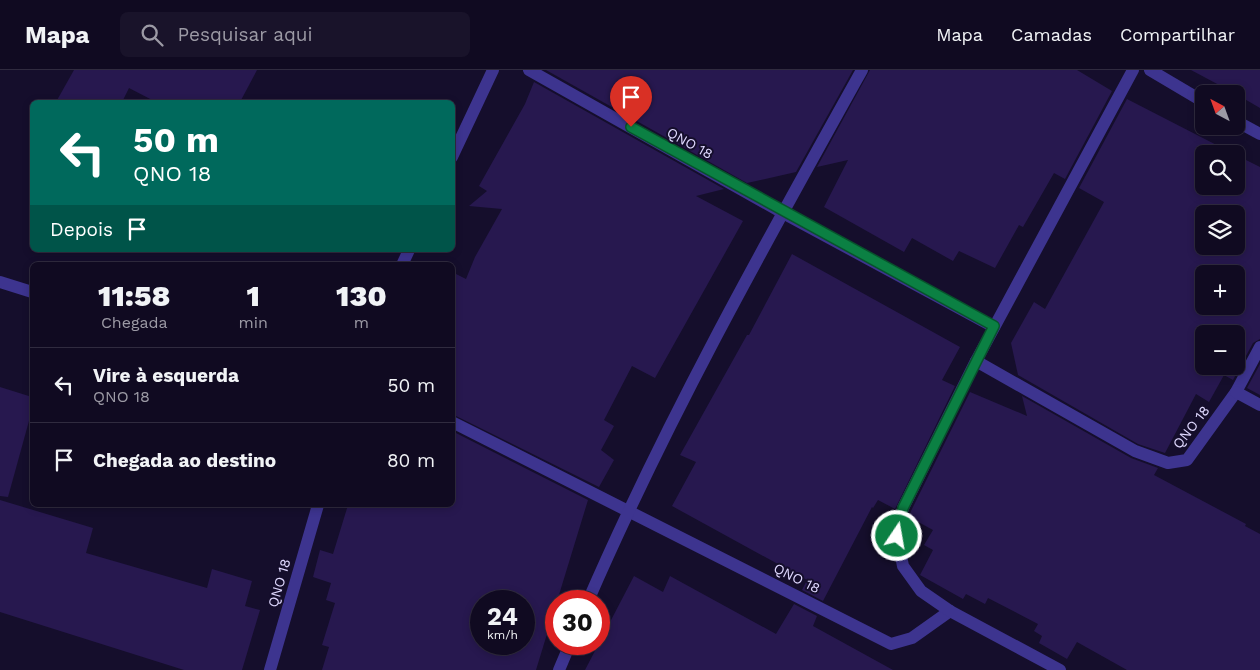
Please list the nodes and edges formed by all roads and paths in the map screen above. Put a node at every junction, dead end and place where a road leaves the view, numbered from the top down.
1 (493, 70) edge
2 (529, 70) edge
3 (862, 70) edge
4 (1133, 70) edge
5 (1150, 70) edge
6 (1195, 97) edge
7 (1245, 125) edge
8 (1260, 134) edge
9 (455, 152) edge
10 (783, 213) junction
11 (0, 282) edge
12 (30, 291) edge
13 (994, 326) junction
14 (1260, 347) edge
15 (976, 361) junction
16 (1236, 392) junction
17 (1260, 405) edge
18 (455, 424) edge
19 (317, 507) edge
20 (628, 510) junction
21 (593, 590) edge
22 (950, 612) junction
23 (565, 655) edge
24 (270, 670) edge
25 (559, 670) edge
26 (1060, 670) edge

1 - 9 street
2 - 10 street, QNO 18
3 - 10 street
4 - 13 street
5 - 6 street
7 - 8 street
10 - 13 street, QNO 18
10 - 20 street
11 - 12 street
13 - 15 street
14 - 16 street, QNO 18
15 - 16 street, QNO 18
15 - 22 street
16 - 17 street
18 - 20 street, QNO 18
19 - 24 street, QNO 18
20 - 21 street
20 - 22 street, QNO 18
22 - 26 street
23 - 25 street

